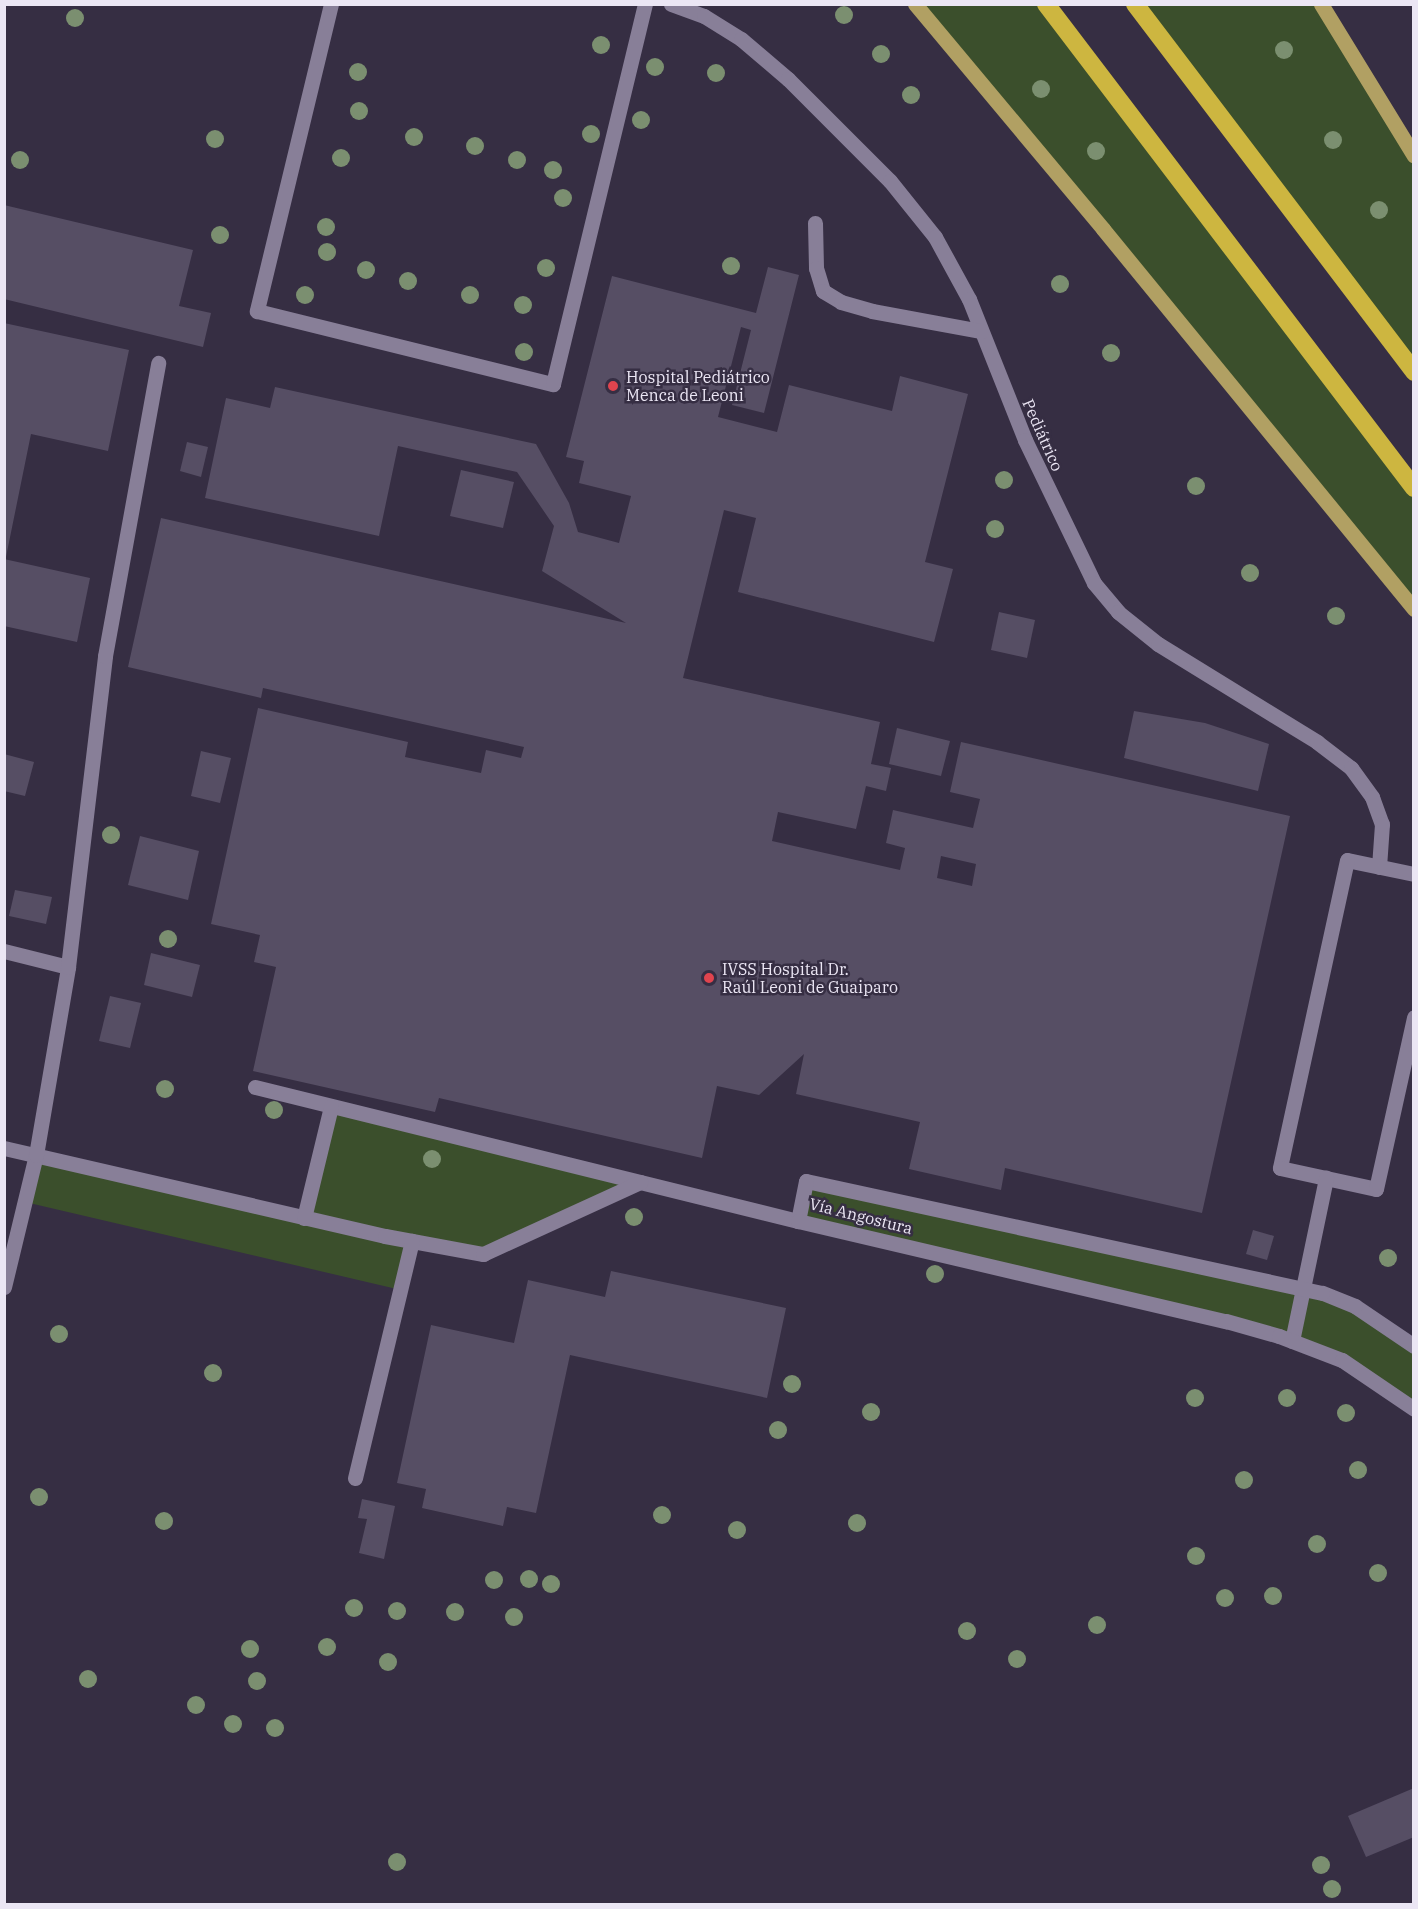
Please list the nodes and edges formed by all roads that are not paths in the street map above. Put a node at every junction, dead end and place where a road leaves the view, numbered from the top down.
1 (331, 4) edge
2 (645, 4) edge
3 (671, 4) edge
4 (915, 4) edge
5 (1046, 4) edge
6 (1135, 4) edge
7 (1321, 4) edge
8 (1413, 156) edge
9 (815, 223) dead end
10 (981, 331) junction
11 (158, 363) dead end
12 (1413, 372) edge
13 (1413, 488) edge
14 (1413, 609) edge
15 (1379, 867) junction
16 (1413, 874) edge
17 (4, 951) edge
18 (68, 967) junction
19 (1413, 1017) edge
20 (255, 1087) dead end
21 (331, 1106) junction
22 (4, 1148) edge
23 (36, 1155) junction
24 (1326, 1178) junction
25 (640, 1182) junction
26 (304, 1218) junction
27 (798, 1221) junction
28 (412, 1241) junction
29 (4, 1287) edge
30 (1303, 1288) junction
31 (1292, 1341) junction
32 (1413, 1346) edge
33 (1413, 1409) edge
34 (355, 1478) dead end

1 - 2 street
3 - 10 street, Pediátrico
4 - 14 main road
5 - 13 highway
6 - 12 highway
7 - 8 main road
9 - 10 street
10 - 15 street, Pediátrico
11 - 18 street
15 - 16 street
15 - 24 street
17 - 18 street
18 - 23 street
19 - 24 street
20 - 21 street
21 - 25 street
21 - 26 street
22 - 23 street
23 - 26 street
23 - 29 street
24 - 30 street
25 - 27 street
25 - 28 street
26 - 28 street
27 - 30 street, Vía Angostura
27 - 31 street, Vía Angostura
28 - 34 street
30 - 31 street
30 - 32 street, Vía Angostura
31 - 33 street, Vía Angostura

